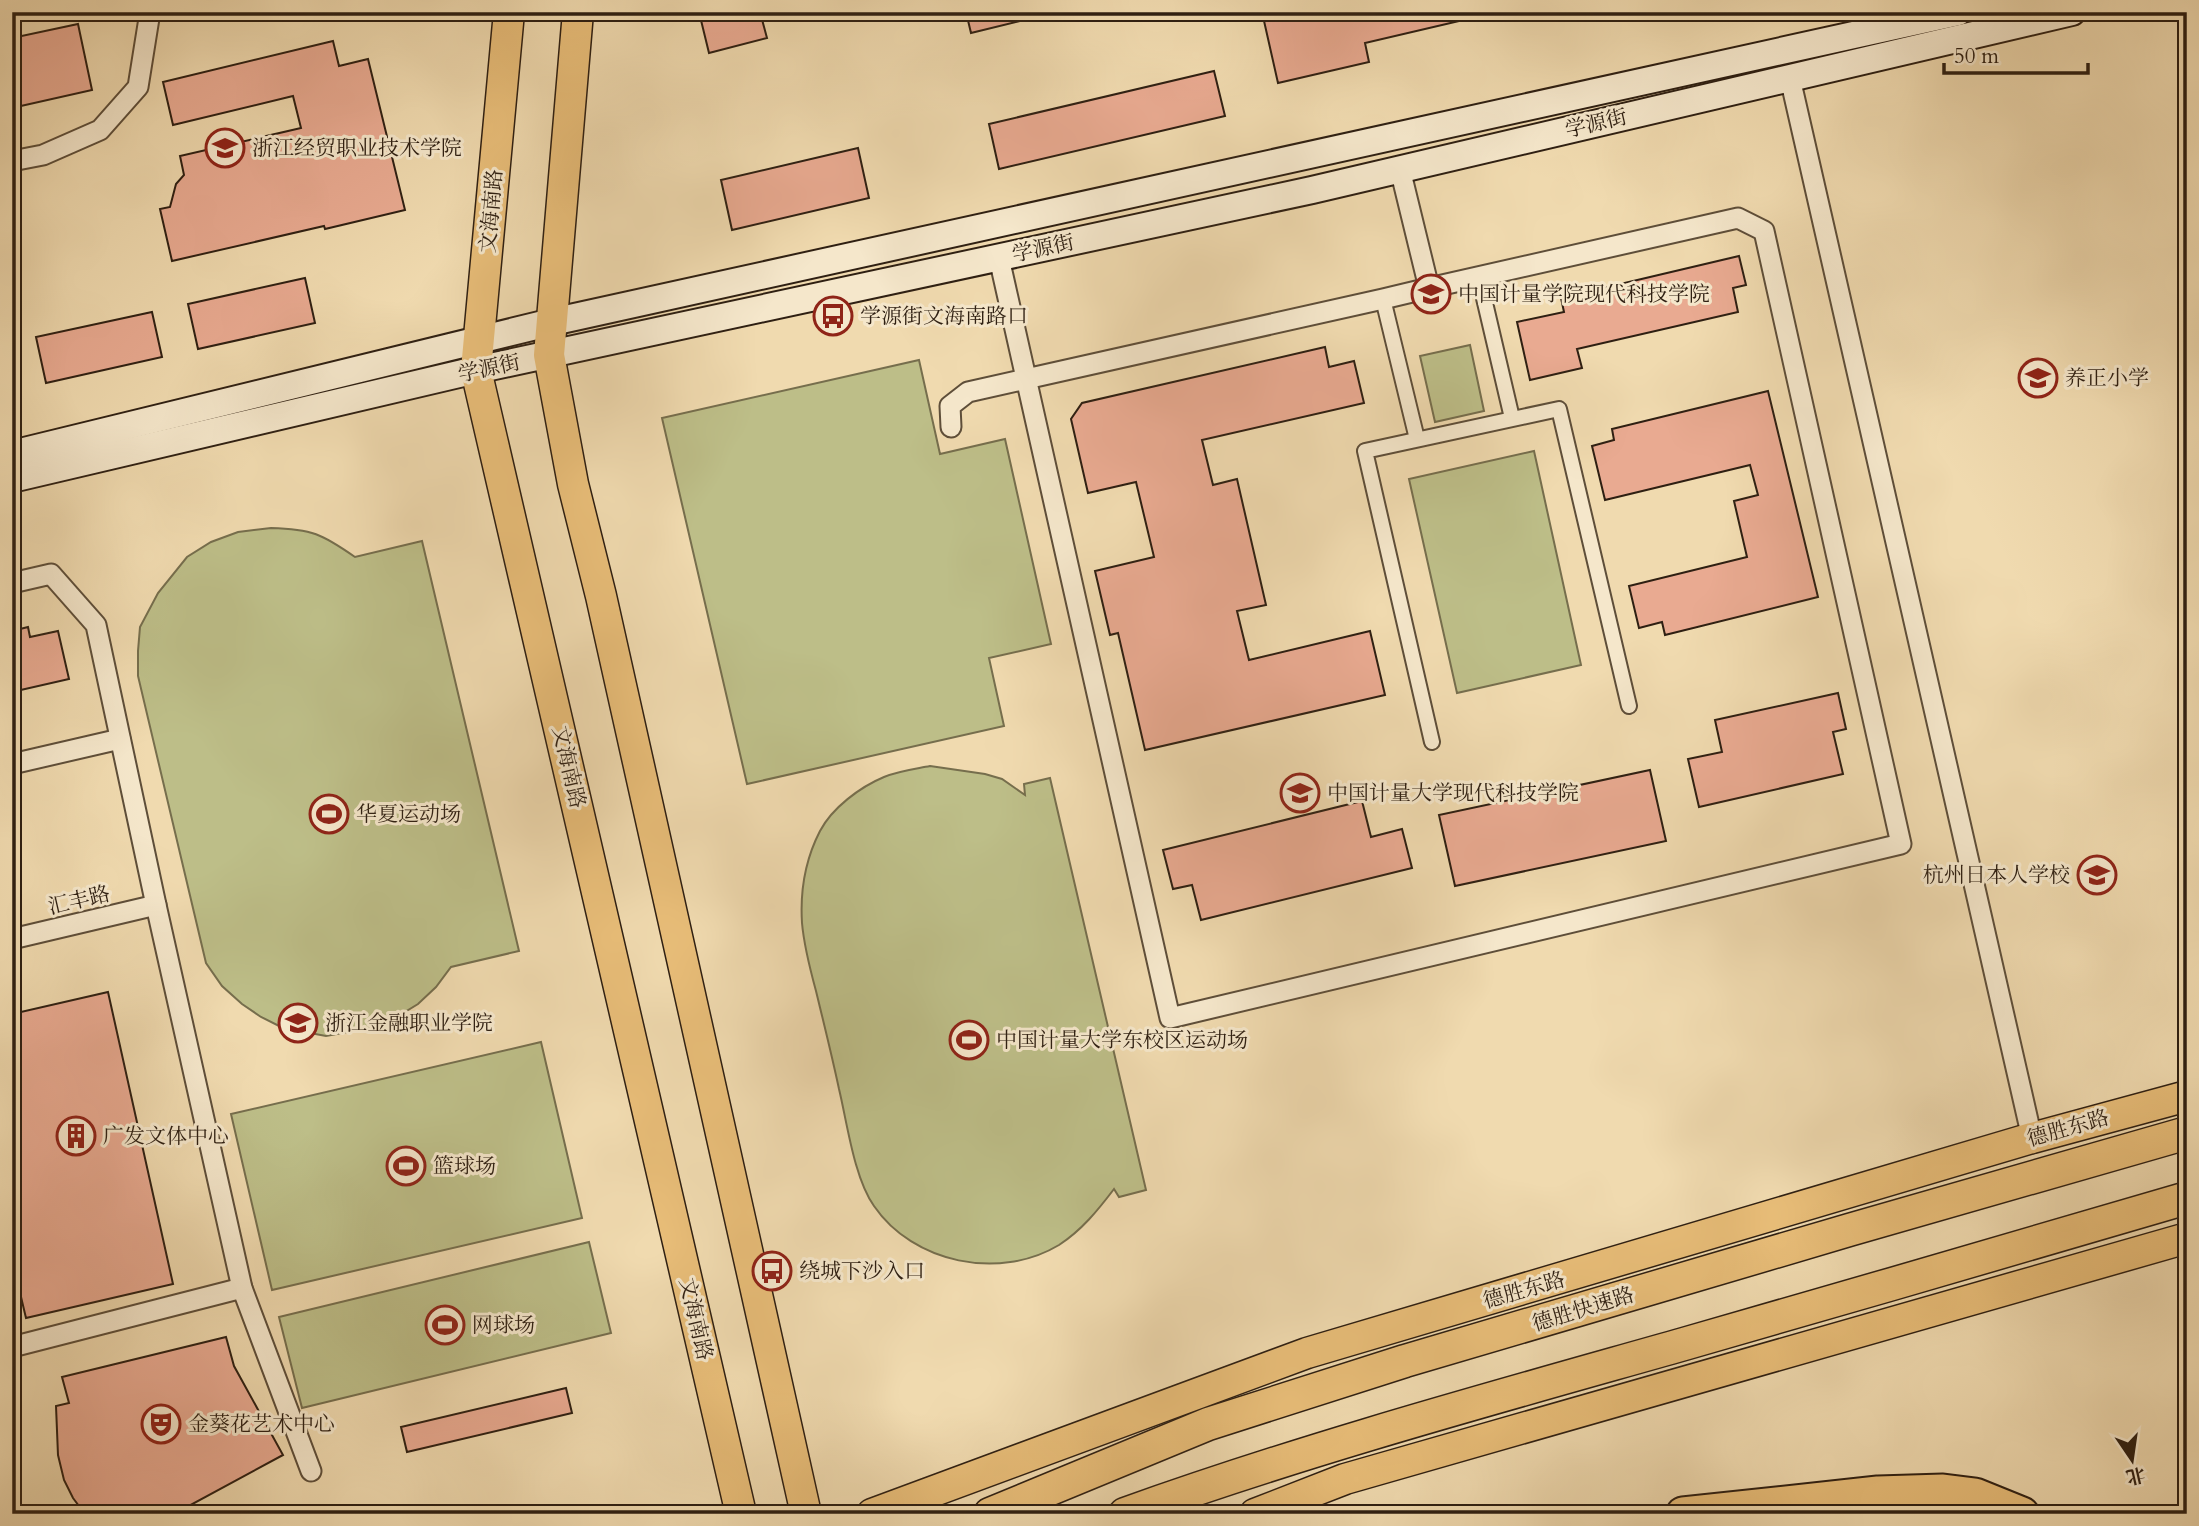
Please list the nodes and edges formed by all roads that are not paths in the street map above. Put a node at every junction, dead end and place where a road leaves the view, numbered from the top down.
1 (150, 12) edge
2 (509, 12) edge
3 (578, 12) edge
4 (1958, 12) edge
5 (2072, 12) edge
6 (1790, 78) junction
7 (12, 161) edge
8 (1400, 169) junction
9 (999, 258) junction
10 (1479, 277) junction
11 (1429, 288) junction
12 (1383, 299) junction
13 (552, 322) junction
14 (479, 340) junction
15 (549, 355) junction
16 (476, 370) junction
17 (1026, 379) junction
18 (1512, 418) junction
19 (951, 427) dead end
20 (1417, 439) junction
21 (12, 454) edge
22 (12, 479) edge
23 (12, 583) edge
24 (1629, 706) dead end
25 (120, 739) junction
26 (1432, 742) dead end
27 (12, 764) edge
28 (156, 905) junction
29 (12, 939) edge
30 (2187, 1096) edge
31 (2187, 1133) edge
32 (2032, 1138) junction
33 (2187, 1198) edge
34 (2187, 1227) edge
35 (2187, 1238) edge
36 (2134, 1253) junction
37 (242, 1288) junction
38 (12, 1347) edge
39 (311, 1471) dead end
40 (741, 1514) edge
41 (806, 1514) edge
42 (872, 1514) edge
43 (990, 1514) edge
44 (1125, 1514) edge
45 (1255, 1514) edge
46 (1683, 1514) edge
47 (2022, 1514) edge

1 - 7 street
2 - 14 main road, 文海南路
3 - 13 main road
4 - 13 main road
5 - 6 main road, 学源街
6 - 8 main road, 学源街
6 - 32 street
8 - 9 main road, 学源街
8 - 11 street
9 - 15 main road, 学源街
9 - 17 street
10 - 11 street
10 - 17 street
10 - 18 street
11 - 12 street
12 - 17 street
12 - 20 street
13 - 14 main road
13 - 15 main road
14 - 16 main road, 文海南路
14 - 21 main road
15 - 16 main road, 学源街
15 - 41 main road
16 - 22 main road, 学源街
16 - 40 main road, 文海南路
17 - 19 street
18 - 20 street
18 - 24 street
20 - 26 street
23 - 25 street
25 - 27 street
25 - 28 street
28 - 29 street, 汇丰路
28 - 37 street
30 - 32 main road, 德胜东路
31 - 43 highway, 德胜快速路
32 - 42 main road, 德胜东路
33 - 44 highway
34 - 36 main road
35 - 36 main road
36 - 45 main road
37 - 38 street
37 - 39 street
46 - 47 highway

